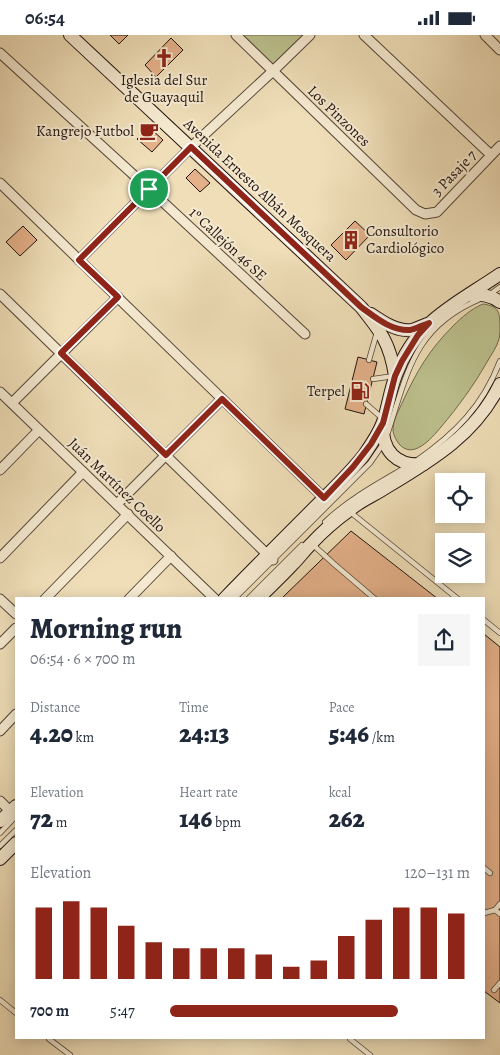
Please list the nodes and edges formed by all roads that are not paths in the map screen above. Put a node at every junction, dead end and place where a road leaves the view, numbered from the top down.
1 (70, 35) edge
2 (236, 35) edge
3 (310, 35) edge
4 (364, 35) edge
5 (485, 35) edge
6 (500, 49) edge
7 (0, 53) edge
8 (273, 71) junction
9 (500, 146) edge
10 (191, 147) junction
11 (491, 155) junction
12 (2, 188) edge
13 (149, 189) junction
14 (425, 214) joint
15 (79, 260) junction
16 (500, 274) edge
17 (500, 287) edge
18 (0, 294) edge
19 (469, 295) junction
20 (488, 296) junction
21 (118, 297) junction
22 (500, 302) edge
23 (361, 307) junction
24 (429, 323) junction
25 (378, 328) junction
26 (305, 334) dead end
27 (61, 353) junction
28 (369, 360) dead end
29 (500, 361) edge
30 (395, 376) junction
31 (373, 379) dead end
32 (500, 384) edge
33 (0, 391) edge
34 (222, 399) junction
35 (12, 403) junction
36 (366, 403) dead end
37 (383, 422) junction
38 (39, 430) junction
39 (384, 443) junction
40 (166, 455) junction
41 (411, 464) junction
42 (424, 464) junction
43 (0, 470) edge
44 (84, 472) junction
45 (324, 498) junction
46 (117, 504) junction
47 (348, 510) junction
48 (128, 514) junction
49 (311, 543) junction
50 (171, 556) junction
51 (271, 557) junction
52 (0, 558) edge
53 (47, 597) edge
54 (131, 597) edge
55 (213, 597) edge
56 (226, 597) edge
57 (236, 597) edge
58 (250, 597) edge
59 (260, 597) edge
60 (373, 597) edge
61 (456, 597) edge
62 (0, 599) edge
63 (15, 614) edge
64 (485, 620) edge
65 (15, 629) edge
66 (500, 633) edge
67 (0, 645) edge
68 (15, 715) edge
69 (0, 731) edge
70 (0, 801) edge
71 (6, 818) edge
72 (15, 831) edge
73 (15, 844) edge
74 (0, 846) edge
75 (0, 859) edge
76 (485, 869) edge
77 (490, 873) dead end
78 (500, 904) edge
79 (495, 910) junction
80 (485, 913) edge
81 (500, 914) edge
82 (500, 983) edge
83 (494, 990) dead end
84 (0, 1000) edge
85 (15, 1012) edge
86 (50, 1039) edge
87 (350, 1039) edge
88 (70, 1055) edge
89 (370, 1055) edge

1 - 10 main road, Avenida Ernesto Albán Mosquera
2 - 8 street, Los Pinzones
3 - 8 street
4 - 11 street
5 - 6 street
7 - 13 street, 1º Callejón 46 SE
8 - 10 street
8 - 14 street, Los Pinzones
9 - 11 street, 3 Pasaje 7
10 - 13 street
10 - 23 main road, Avenida Ernesto Albán Mosquera
11 - 14 street, 3 Pasaje 7
12 - 15 street
13 - 15 street
13 - 26 street, 1º Callejón 46 SE
15 - 21 street
16 - 19 main road
17 - 20 lane
18 - 27 street
19 - 20 main road
19 - 24 main road
20 - 22 main road
20 - 39 lane
21 - 27 street
21 - 34 street
23 - 24 main road, Avenida Ernesto Albán Mosquera
23 - 25 main road, Avenida Ernesto Albán Mosquera
24 - 30 main road
25 - 28 lane
25 - 30 main road, Avenida Ernesto Albán Mosquera
27 - 35 street
27 - 40 street
29 - 41 lane
30 - 31 lane
30 - 37 main road
32 - 42 main road
33 - 35 street, Juán Martínez Coello
34 - 40 street
34 - 45 street
35 - 38 street, Juán Martínez Coello
36 - 37 lane
37 - 39 main road
37 - 45 main road
38 - 43 street
38 - 44 street, Juán Martínez Coello
39 - 41 main road
39 - 51 lane
40 - 46 street
40 - 51 street
41 - 42 main road
41 - 58 lane
42 - 47 main road
44 - 46 street, Juán Martínez Coello
44 - 52 street
45 - 51 main road
46 - 48 street, Juán Martínez Coello
47 - 49 main road
47 - 61 lane
48 - 50 street, Juán Martínez Coello
48 - 53 street
49 - 59 main road
49 - 60 lane
50 - 54 street
50 - 55 street, Juán Martínez Coello
51 - 56 main road
51 - 57 lane
62 - 63 street
64 - 66 lane
65 - 67 street
68 - 69 street
70 - 71 street
72 - 74 lane
73 - 75 main road
76 - 77 lane
78 - 79 lane
79 - 80 lane
79 - 81 lane
82 - 83 lane
84 - 85 lane
86 - 88 lane
87 - 89 lane

